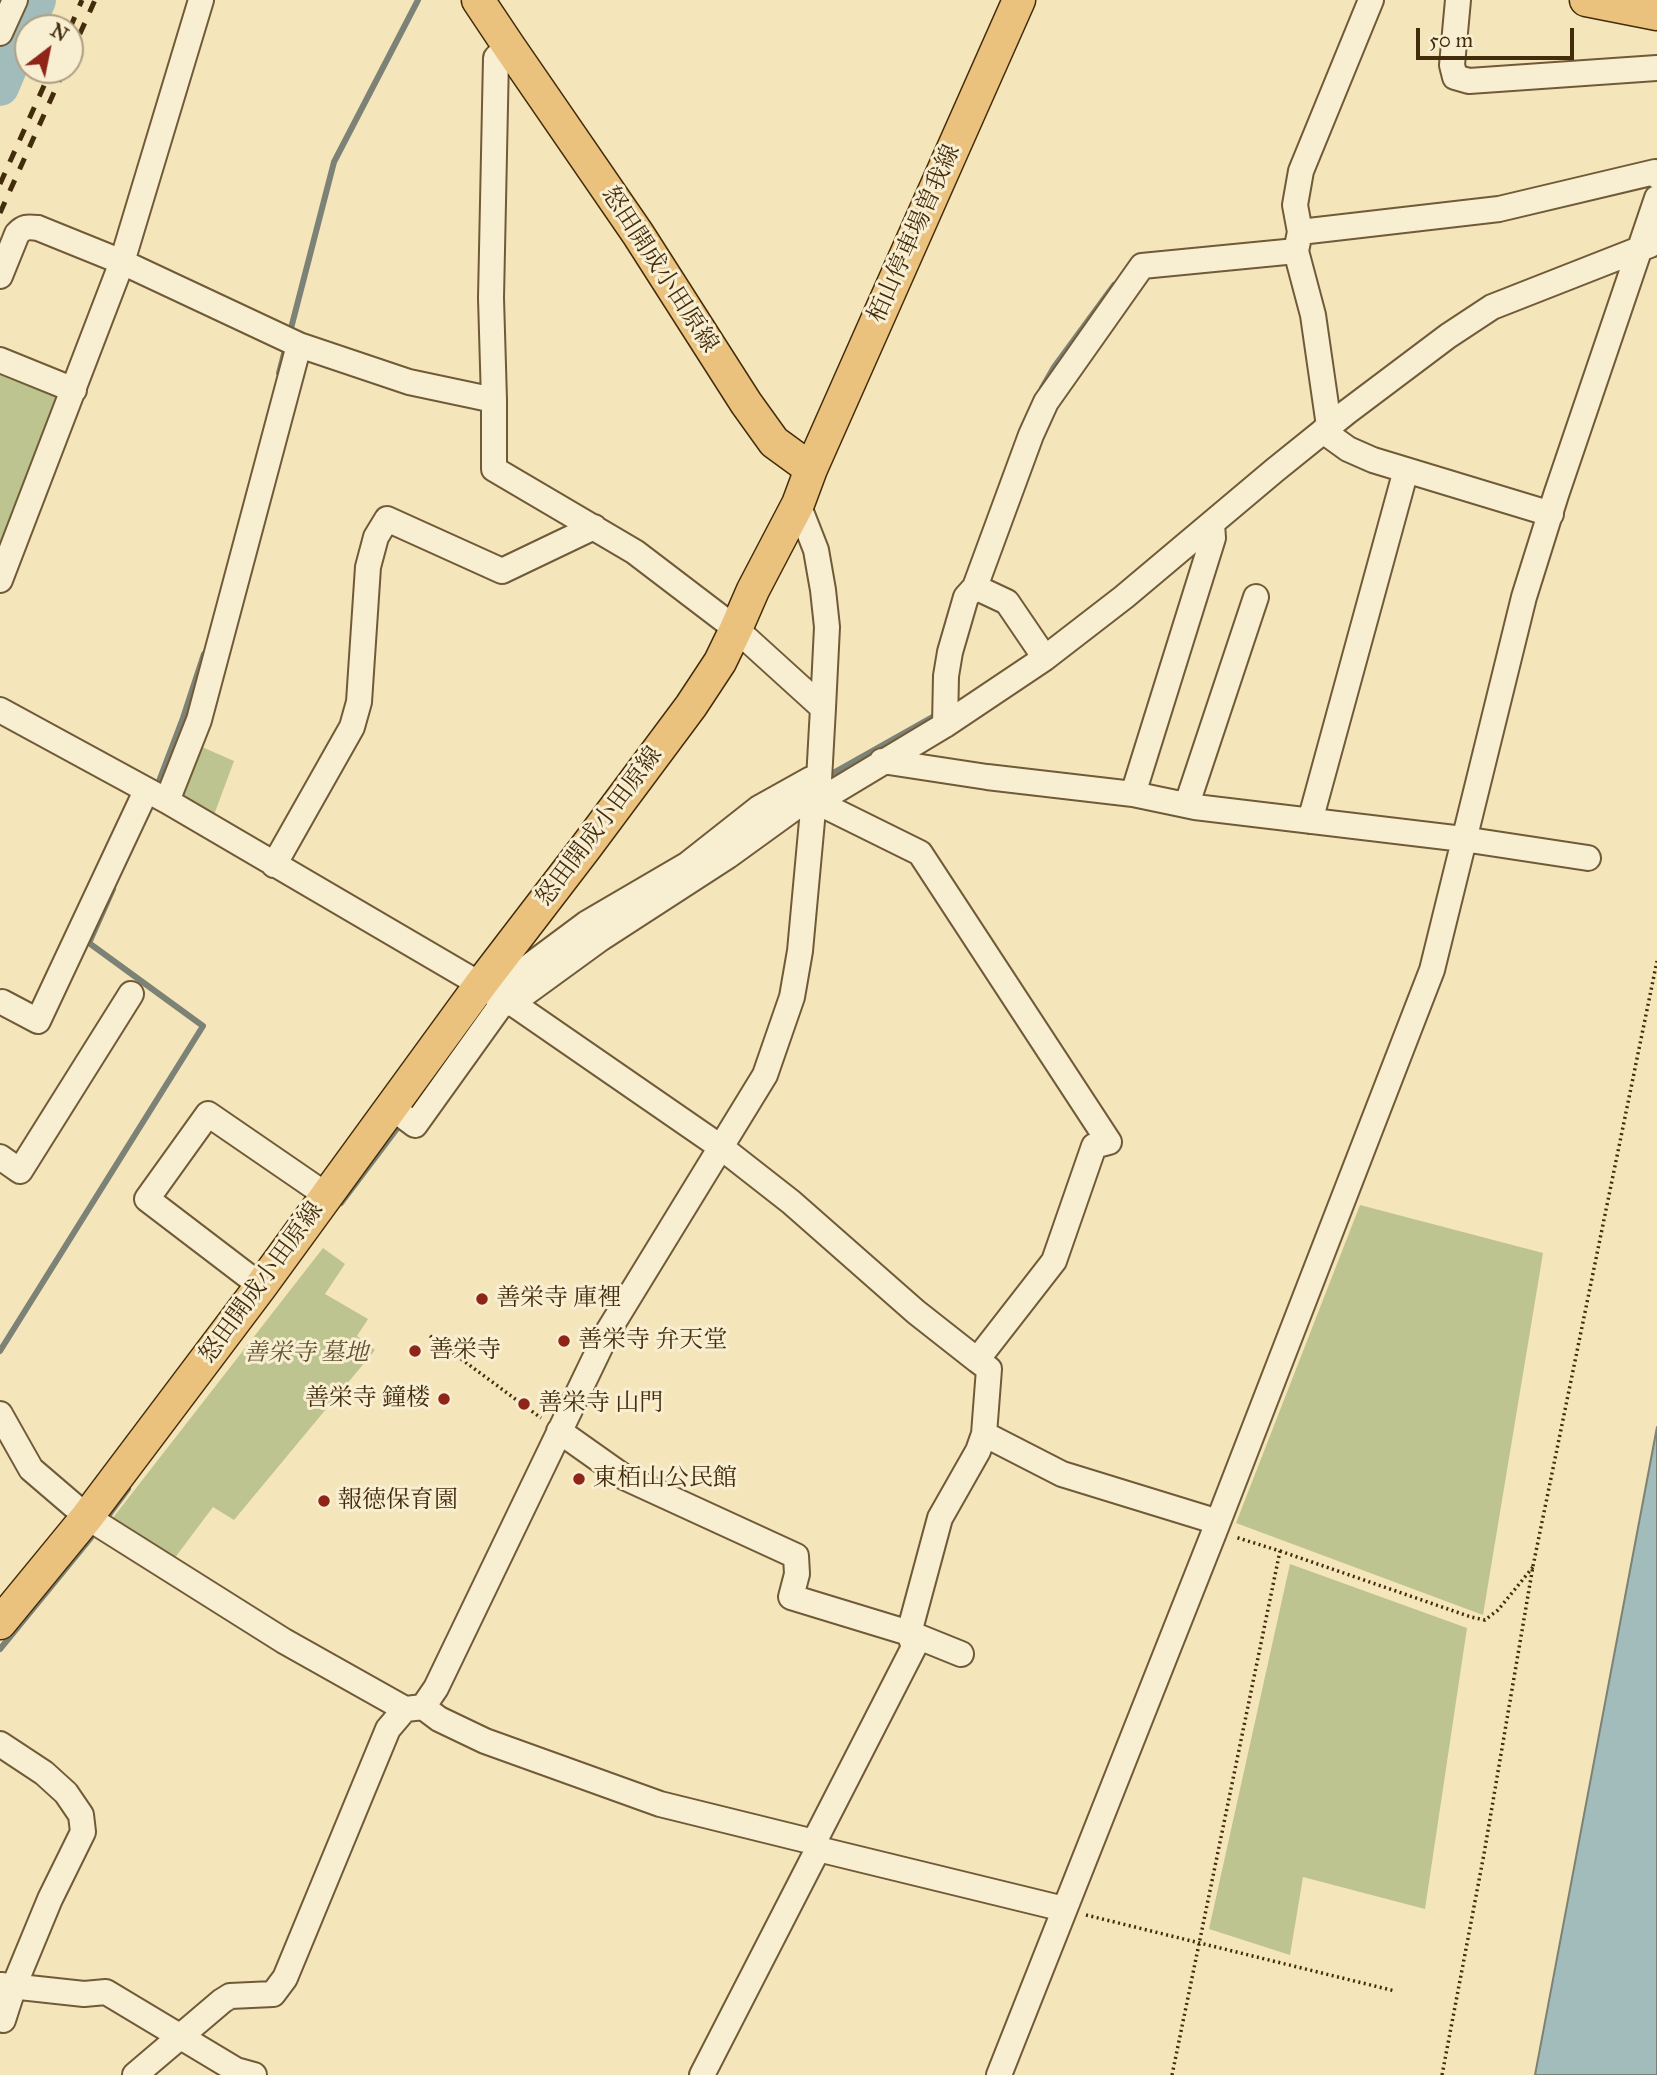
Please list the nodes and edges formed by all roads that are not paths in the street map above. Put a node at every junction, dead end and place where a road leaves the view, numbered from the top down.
1 (15, 0) edge
2 (201, 0) edge
3 (478, 0) edge
4 (1019, 0) edge
5 (1371, 0) edge
6 (1458, 0) edge
7 (1586, 0) edge
8 (1657, 14) edge
9 (0, 33) edge
10 (508, 46) junction
11 (1657, 68) edge
12 (1657, 176) edge
13 (1657, 198) edge
14 (1298, 241) junction
15 (1652, 243) edge
16 (122, 262) junction
17 (0, 276) edge
18 (299, 345) junction
19 (0, 360) edge
20 (74, 390) junction
21 (494, 400) junction
22 (1326, 429) junction
23 (811, 469) junction
24 (1406, 470) junction
25 (798, 504) junction
26 (1551, 514) junction
27 (1212, 524) junction
28 (594, 527) junction
29 (0, 580) edge
30 (975, 587) junction
31 (1256, 597) dead end
32 (736, 629) junction
33 (1045, 658) junction
34 (823, 708) junction
35 (0, 710) edge
36 (945, 725) junction
37 (882, 761) junction
38 (818, 786) junction
39 (1133, 794) junction
40 (156, 796) junction
41 (1187, 803) junction
42 (1310, 821) junction
43 (1463, 839) junction
44 (1588, 858) dead end
45 (274, 865) junction
46 (131, 994) dead end
47 (498, 995) junction
48 (2, 1002) dead end
49 (722, 1148) junction
50 (0, 1157) edge
51 (326, 1195) junction
52 (261, 1286) junction
53 (983, 1365) junction
54 (0, 1414) edge
55 (559, 1432) junction
56 (984, 1434) junction
57 (87, 1517) junction
58 (1216, 1526) junction
59 (0, 1623) edge
60 (909, 1633) junction
61 (961, 1654) dead end
62 (414, 1708) junction
63 (0, 1744) edge
64 (816, 1846) junction
65 (1064, 1909) junction
66 (7, 1986) edge
67 (3, 2020) dead end
68 (181, 2036) junction
69 (242, 2073) edge
70 (135, 2075) edge
71 (702, 2075) edge
72 (999, 2075) edge

1 - 9 street
2 - 16 street
3 - 10 main road, 怒田開成小田原線
4 - 23 main road, 栢山停車場曽我線
5 - 14 street
6 - 11 street
7 - 8 main road
10 - 21 street
10 - 23 main road, 怒田開成小田原線
12 - 14 street
13 - 15 street
14 - 22 street
14 - 30 street
15 - 22 street
15 - 26 street
16 - 17 street
16 - 18 street
16 - 20 street
18 - 21 street
18 - 40 street
19 - 20 street
20 - 29 street
21 - 28 street
22 - 24 street
22 - 27 street
23 - 25 main road, 怒田開成小田原線
24 - 26 street
24 - 42 street
25 - 32 main road, 怒田開成小田原線
25 - 34 street
26 - 43 street
27 - 33 street
27 - 39 street
28 - 32 street
28 - 45 street
30 - 33 street
30 - 36 street
31 - 41 street
32 - 34 street
32 - 47 main road, 怒田開成小田原線
33 - 36 street
34 - 38 street
35 - 40 street
36 - 37 street
37 - 38 street
37 - 39 street
38 - 47 street
38 - 49 street
38 - 53 street
39 - 41 street
40 - 45 street
40 - 48 street
41 - 42 street
42 - 43 street
43 - 44 street
43 - 58 street
45 - 47 street
46 - 50 street
47 - 49 street
47 - 51 main road, 怒田開成小田原線
49 - 53 street
49 - 55 street
51 - 52 main road, 怒田開成小田原線
51 - 52 street
52 - 57 main road, 怒田開成小田原線
53 - 56 street
54 - 57 street
55 - 60 street
55 - 62 street
56 - 58 street
56 - 60 street
57 - 59 main road, 怒田開成小田原線
57 - 62 street
58 - 65 street
60 - 61 street
60 - 64 street
62 - 64 street
62 - 68 street
63 - 66 street
64 - 65 street
64 - 71 street
65 - 72 street
66 - 67 street
66 - 68 street
68 - 69 street
68 - 70 street

